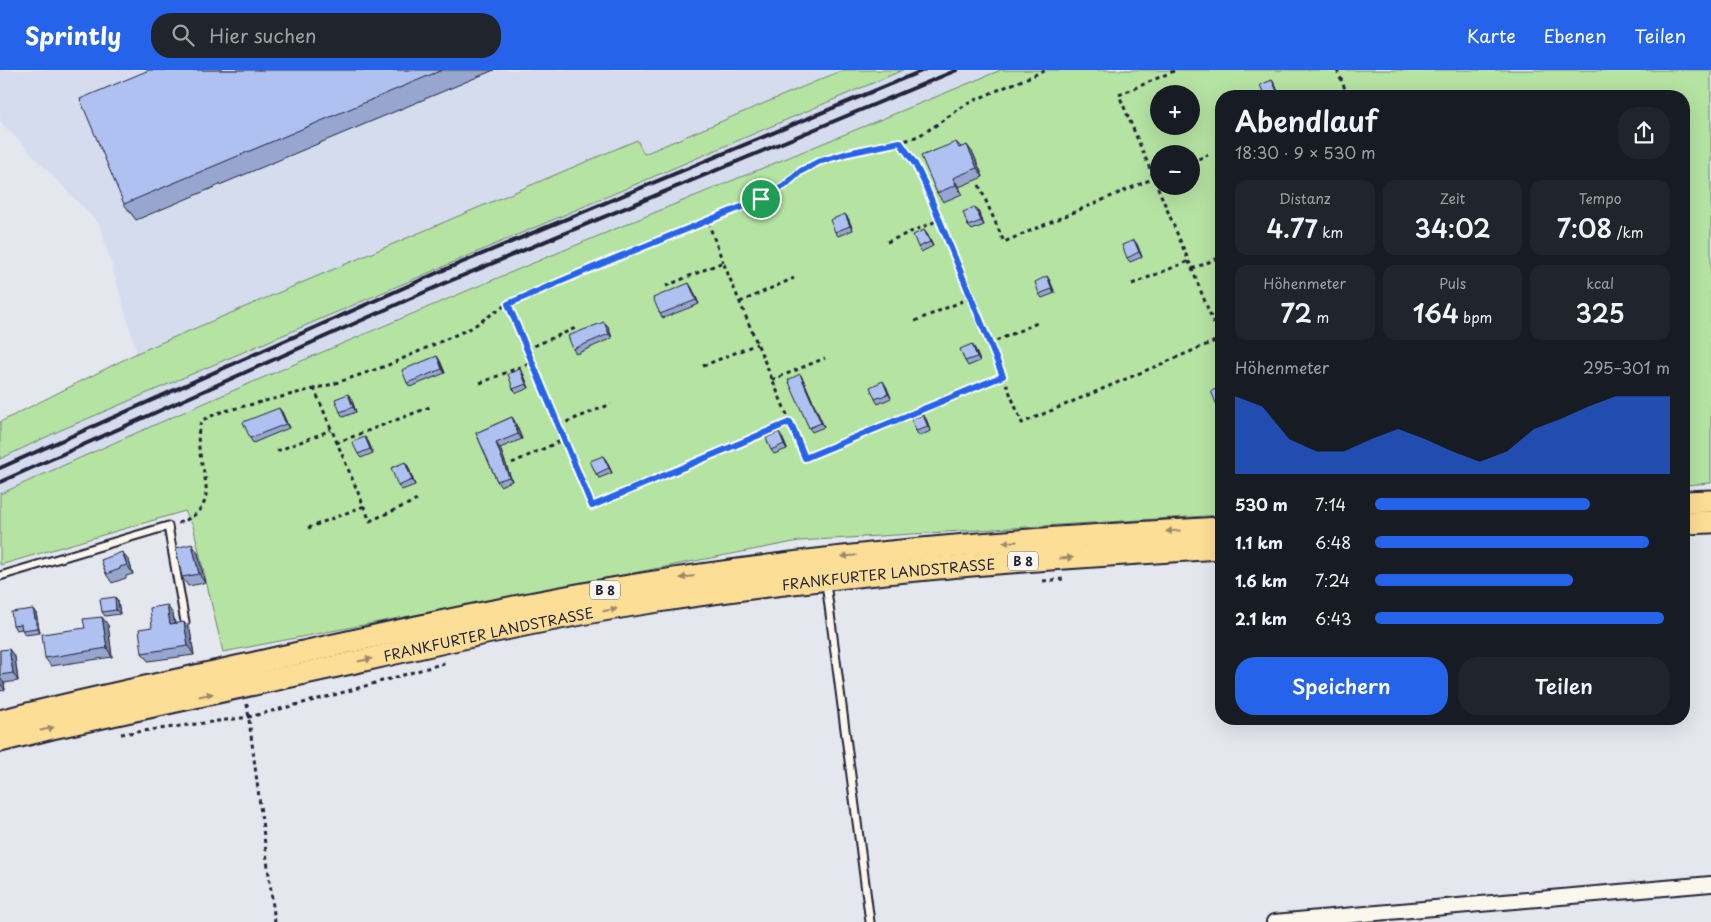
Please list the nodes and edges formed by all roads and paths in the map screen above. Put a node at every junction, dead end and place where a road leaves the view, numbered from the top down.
1 (1046, 70) edge
2 (1337, 70) edge
3 (1174, 72) dead end
4 (1345, 90) edge
5 (900, 142) junction
6 (1208, 155) dead end
7 (1200, 158) edge
8 (1150, 169) edge
9 (1150, 180) edge
10 (978, 184) dead end
11 (1161, 195) edge
12 (939, 220) junction
13 (708, 222) junction
14 (887, 242) dead end
15 (1215, 259) edge
16 (1189, 261) junction
17 (724, 262) junction
18 (1192, 269) junction
19 (794, 278) dead end
20 (1132, 284) dead end
21 (666, 286) dead end
22 (970, 298) junction
23 (740, 302) junction
24 (508, 304) junction
25 (915, 321) dead end
26 (1038, 323) dead end
27 (578, 327) dead end
28 (1215, 328) edge
29 (1215, 343) edge
30 (757, 344) junction
31 (989, 344) junction
32 (527, 349) junction
33 (825, 358) dead end
34 (533, 362) junction
35 (704, 366) dead end
36 (1003, 376) junction
37 (772, 380) junction
38 (480, 384) dead end
39 (314, 388) junction
40 (611, 404) dead end
41 (430, 407) dead end
42 (790, 422) junction
43 (559, 425) junction
44 (332, 430) junction
45 (565, 440) junction
46 (336, 442) junction
47 (277, 451) dead end
48 (512, 462) dead end
49 (417, 500) dead end
50 (1711, 501) edge
51 (1690, 502) edge
52 (364, 506) junction
53 (1711, 522) edge
54 (1690, 523) edge
55 (168, 526) junction
56 (308, 528) dead end
57 (1215, 528) edge
58 (1215, 548) edge
59 (0, 576) edge
60 (1071, 578) dead end
61 (826, 580) junction
62 (1037, 581) dead end
63 (185, 622) edge
64 (451, 662) dead end
65 (244, 686) junction
66 (249, 716) junction
67 (0, 721) edge
68 (117, 735) dead end
69 (0, 741) edge
70 (1711, 884) edge
71 (275, 922) edge
72 (870, 922) edge
73 (1274, 922) edge

1 - 5 path
2 - 4 path
3 - 8 path
5 - 12 path
5 - 13 path
6 - 7 path
9 - 10 path
11 - 16 path
12 - 14 path
12 - 22 path
13 - 17 path
13 - 24 path
15 - 18 path
16 - 18 path
16 - 20 path
17 - 21 path
17 - 23 path
18 - 28 path
19 - 23 path
22 - 25 path
22 - 31 path
23 - 30 path
24 - 32 path
24 - 39 path
26 - 31 path
27 - 32 path
29 - 36 path
30 - 35 path
30 - 37 path
31 - 36 path
32 - 34 path
33 - 37 path
34 - 38 path
34 - 43 path
36 - 42 path
37 - 42 path
39 - 44 path
39 - 55 path
40 - 43 path
41 - 46 path
42 - 45 path
43 - 45 path
44 - 46 path
44 - 47 path
45 - 48 path
46 - 52 path
49 - 52 path
50 - 51 main road
52 - 56 path
53 - 54 main road
55 - 59 lane
55 - 63 lane
57 -> 67 main road, FRANKFURTER LANDSTRASSE / B 8
61 -> 58 main road, FRANKFURTER LANDSTRASSE / B 8
60 - 62 path
65 -> 61 main road, FRANKFURTER LANDSTRASSE / B 8
61 - 72 lane
64 - 66 path
65 - 66 path
69 -> 65 main road, FRANKFURTER LANDSTRASSE / B 8
66 - 68 path
66 - 71 path
70 - 73 street

